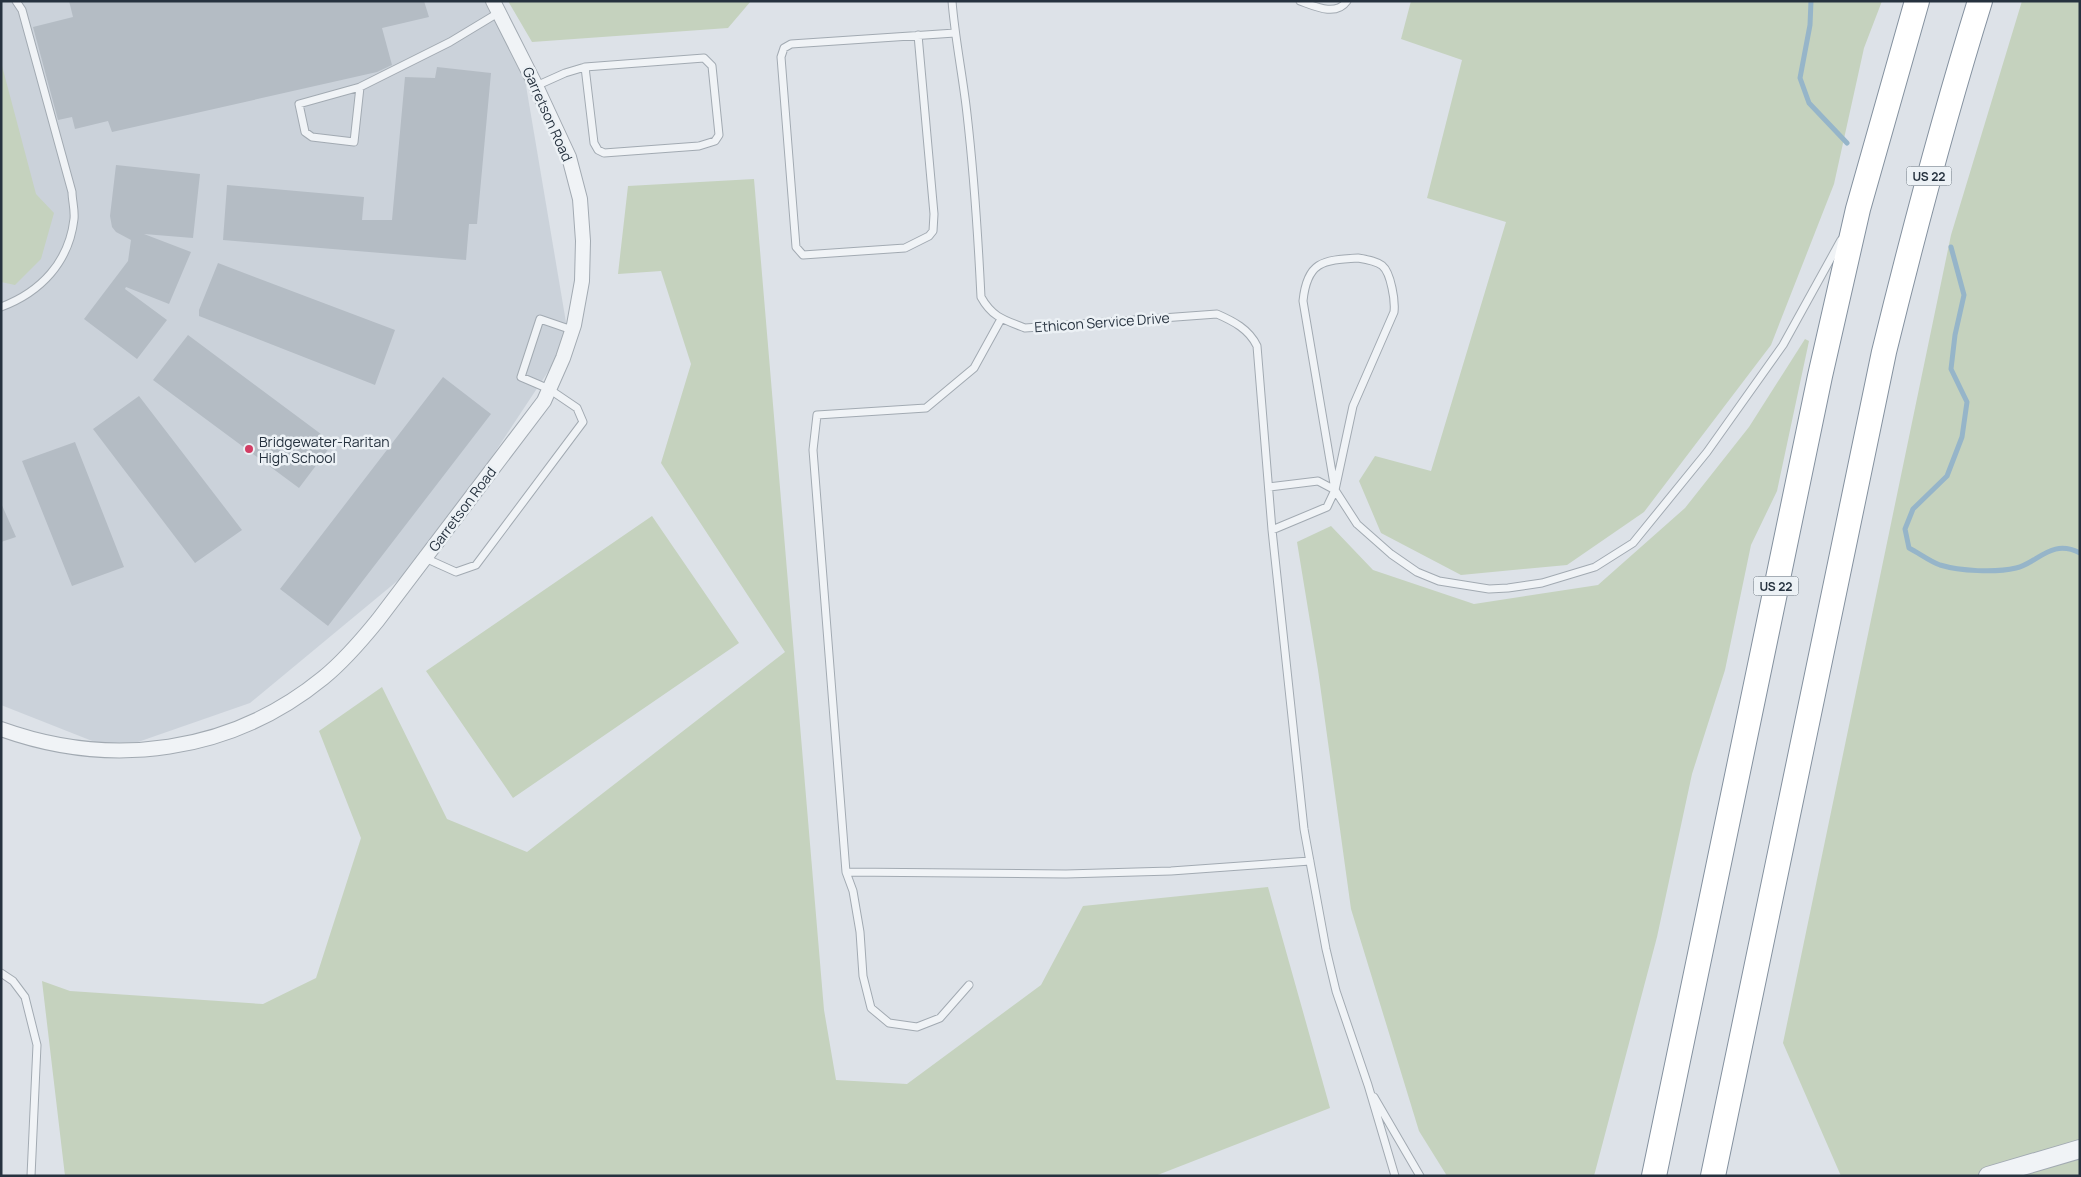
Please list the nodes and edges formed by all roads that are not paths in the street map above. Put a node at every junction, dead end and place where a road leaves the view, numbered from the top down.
1 (16, 1) edge
2 (952, 1) edge
3 (1300, 1) edge
4 (1347, 1) edge
5 (1917, 1) edge
6 (1980, 1) edge
7 (496, 7) edge
8 (955, 32) junction
9 (918, 35) junction
10 (585, 67) junction
11 (536, 86) junction
12 (360, 88) junction
13 (1858, 209) junction
14 (1, 307) edge
15 (1001, 319) junction
16 (572, 330) junction
17 (549, 389) junction
18 (1269, 487) junction
19 (1336, 490) junction
20 (1272, 530) junction
21 (424, 558) junction
22 (1, 729) edge
23 (1310, 861) junction
24 (846, 872) junction
25 (1, 973) edge
26 (969, 985) dead end
27 (1368, 1085) junction
28 (2080, 1149) edge
29 (31, 1176) edge
30 (1395, 1176) edge
31 (1420, 1176) edge
32 (1654, 1176) edge
33 (1713, 1176) edge
34 (1988, 1176) edge

1 - 14 lane
2 - 8 lane, Ethicon Service Drive
3 - 4 lane
5 - 13 highway, US 22
6 - 33 highway, US 22
7 - 11 street, Garretson Road
7 - 12 lane
8 - 9 lane
8 - 15 lane, Ethicon Service Drive
9 - 9 lane
10 - 10 lane
10 - 11 lane
11 - 16 street, Garretson Road
12 - 12 lane
13 - 19 lane
13 - 32 highway, US 22
15 - 18 lane, Ethicon Service Drive
15 - 24 lane
16 - 17 street, Garretson Road
16 - 17 lane
17 - 21 street, Garretson Road
17 - 21 lane
18 - 19 lane
18 - 20 lane, Ethicon Service Drive
19 - 19 lane
19 - 20 lane
20 - 23 lane, Ethicon Service Drive
21 - 22 street, Garretson Road
23 - 24 lane
23 - 27 lane, Ethicon Service Drive
24 - 26 lane
25 - 29 lane
27 - 30 lane
27 - 31 lane
28 - 34 street

